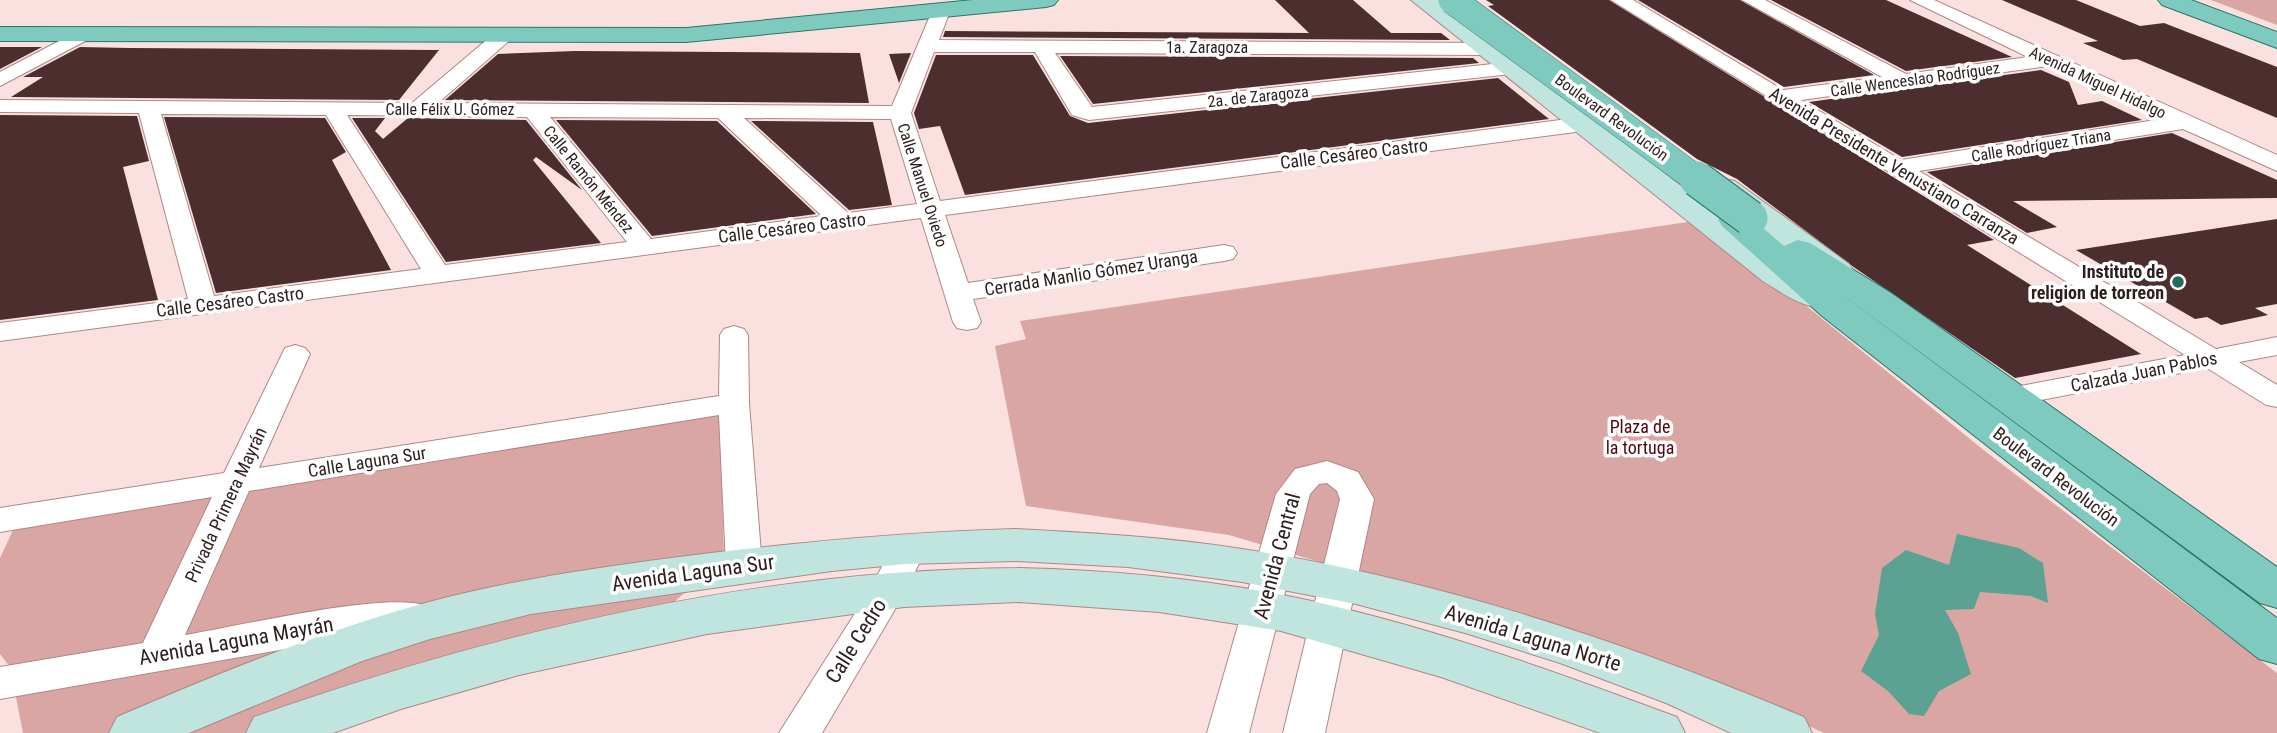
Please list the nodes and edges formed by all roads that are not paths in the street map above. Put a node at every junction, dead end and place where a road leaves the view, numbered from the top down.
1 (1620, 0) edge
2 (1751, 0) edge
3 (1919, 0) edge
4 (2170, 0) edge
5 (2205, 0) edge
6 (1034, 4) edge
7 (1452, 5) edge
8 (941, 10) junction
9 (0, 34) edge
10 (84, 34) junction
11 (2273, 34) edge
12 (503, 36) junction
13 (928, 46) junction
14 (1042, 47) junction
15 (1486, 49) junction
16 (2051, 60) junction
17 (1511, 68) junction
18 (0, 80) edge
19 (1903, 80) junction
20 (1779, 97) junction
21 (0, 106) edge
22 (148, 106) junction
23 (332, 108) junction
24 (419, 108) junction
25 (533, 110) junction
26 (724, 112) junction
27 (900, 113) junction
28 (2186, 122) junction
29 (1583, 124) junction
30 (2277, 164) edge
31 (1896, 168) junction
32 (931, 210) junction
33 (1742, 219) junction
34 (843, 222) junction
35 (645, 248) junction
36 (1224, 253) dead end
37 (438, 275) junction
38 (958, 293) junction
39 (1878, 301) junction
40 (203, 305) junction
41 (1835, 308) junction
42 (967, 322) dead end
43 (0, 332) edge
44 (734, 335) dead end
45 (2277, 346) edge
46 (295, 354) dead end
47 (2212, 359) junction
48 (2010, 397) junction
49 (2277, 398) edge
50 (734, 403) junction
51 (236, 483) junction
52 (0, 520) edge
53 (744, 566) junction
54 (898, 568) junction
55 (1268, 589) junction
56 (2277, 591) edge
57 (1334, 602) junction
58 (473, 609) junction
59 (2277, 645) edge
60 (157, 655) junction
61 (0, 683) edge
62 (1771, 730) edge
63 (136, 733) edge
64 (273, 733) edge
65 (800, 733) edge
66 (1228, 733) edge
67 (1304, 733) edge
68 (1658, 733) edge

1 - 20 street, Avenida Presidente Venustiano Carranza
2 - 19 street
3 - 16 street, Avenida Miguel Hidalgo
4 - 11 main road
5 - 11 main road
6 - 8 main road
7 - 15 street, Boulevard Revolución
7 - 33 main road, Boulevard Revolución
7 - 39 street
8 - 12 main road
8 - 13 street, Calle Manuel Oviedo
9 - 10 main road
10 - 12 main road
10 - 18 street
12 - 24 street
13 - 14 street, 1a. Zaragoza
13 - 27 street, Calle Manuel Oviedo
14 - 15 street, 1a. Zaragoza
14 - 17 street, 2a. de Zaragoza
15 - 17 street, Boulevard Revolución
16 - 19 street, Calle Wenceslao Rodríguez
16 - 28 street, Avenida Miguel Hidalgo
17 - 29 street, Boulevard Revolución
19 - 20 street, Calle Wenceslao Rodríguez
20 - 31 street, Avenida Presidente Venustiano Carranza
21 - 22 street, Calle Félix U. Gómez
22 - 23 street, Calle Félix U. Gómez
22 - 40 street
23 - 24 street, Calle Félix U. Gómez
23 - 37 street
24 - 25 street, Calle Félix U. Gómez
25 - 26 street, Calle Félix U. Gómez
25 - 35 street, Calle Ramón Méndez
26 - 27 street, Calle Félix U. Gómez
26 - 34 street
27 - 32 street, Calle Manuel Oviedo
28 - 30 street, Avenida Miguel Hidalgo
28 - 31 street, Calle Rodríguez Triana
29 - 32 street, Calle Cesáreo Castro
29 - 41 street, Boulevard Revolución
31 - 47 street, Avenida Presidente Venustiano Carranza
32 - 34 street, Calle Cesáreo Castro
32 - 38 street, Calle Manuel Oviedo
33 - 39 main road, Boulevard Revolución
33 - 41 main road, Boulevard Revolución
34 - 35 street, Calle Cesáreo Castro
35 - 37 street, Calle Cesáreo Castro
36 - 38 street, Cerrada Manlio Gómez Uranga
37 - 40 street, Calle Cesáreo Castro
38 - 42 street, Calle Manuel Oviedo
39 - 48 main road, Boulevard Revolución
40 - 43 street, Calle Cesáreo Castro
41 - 59 main road, Boulevard Revolución
44 - 50 street
45 - 47 street, Calzada Juan Pablos
46 - 51 street, Privada Primera Mayrán
47 - 48 street, Calzada Juan Pablos
47 - 49 street, Avenida Presidente Venustiano Carranza
48 - 56 main road, Boulevard Revolución
50 - 51 street, Calle Laguna Sur
50 - 53 street
51 - 52 street, Calle Laguna Sur
51 - 60 street, Privada Primera Mayrán
53 - 54 street, Avenida Laguna Sur
53 - 58 street, Avenida Laguna Sur
54 - 55 street, Avenida Laguna Sur
54 - 64 street, Avenida Laguna Sur
54 - 65 street, Calle Cedro
55 - 57 street, Avenida Laguna Norte
55 - 57 street, Avenida Central
55 - 66 street, Avenida Central
57 - 62 street, Avenida Laguna Norte
57 - 67 street, Avenida Central
57 - 68 street, Avenida Laguna Norte
58 - 60 street, Avenida Laguna Mayrán
58 - 63 street, Avenida Laguna Sur
60 - 61 street, Avenida Laguna Mayrán

